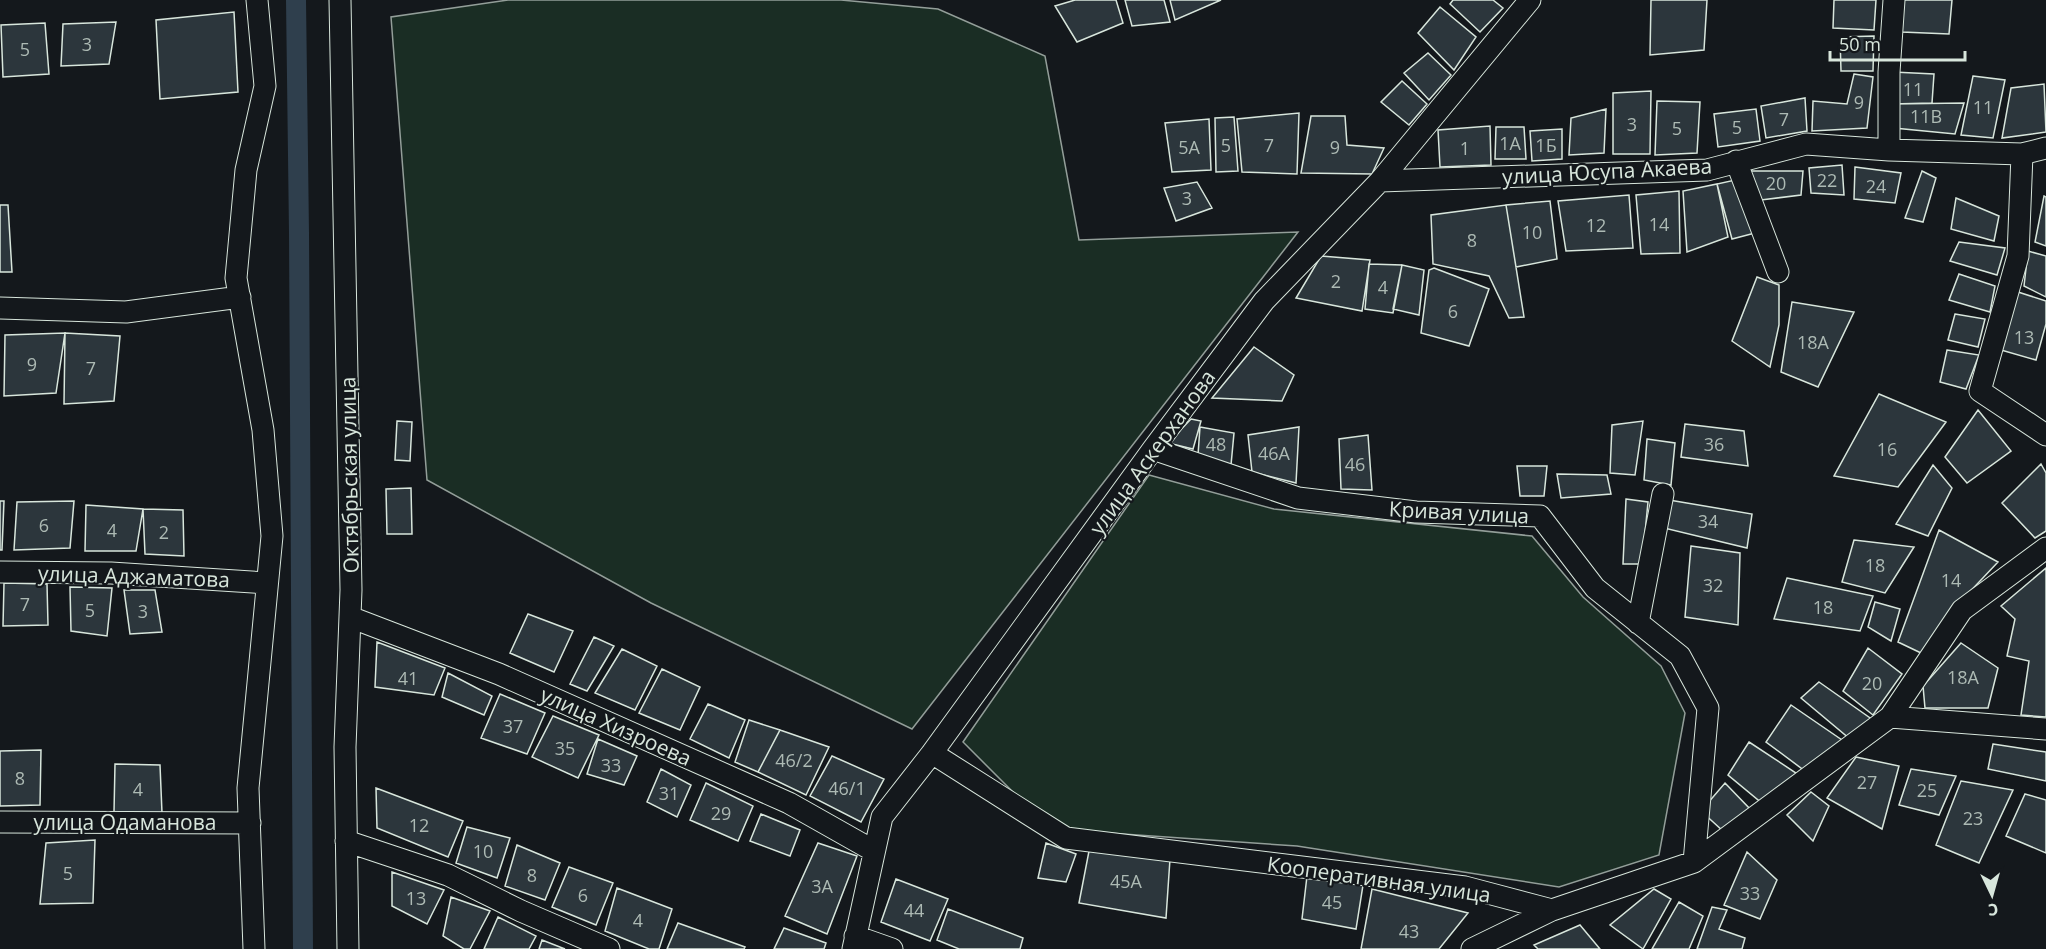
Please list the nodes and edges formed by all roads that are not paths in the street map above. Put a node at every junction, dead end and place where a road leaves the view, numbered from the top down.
1 (257, 0) edge
2 (340, 0) edge
3 (1530, 0) edge
4 (1894, 0) edge
5 (2046, 148) edge
6 (1889, 150) junction
7 (2022, 154) junction
8 (1736, 161) junction
9 (1380, 181) junction
10 (1778, 272) dead end
11 (240, 297) junction
12 (0, 308) edge
13 (2046, 435) edge
14 (1153, 449) junction
15 (1663, 494) dead end
16 (2046, 548) edge
17 (0, 572) edge
18 (267, 583) junction
19 (350, 617) junction
20 (1638, 623) junction
21 (1890, 717) junction
22 (2046, 729) edge
23 (932, 753) junction
24 (0, 822) edge
25 (249, 823) junction
26 (346, 841) junction
27 (874, 851) junction
28 (1694, 862) junction
29 (1552, 910) junction
30 (854, 943) edge
31 (254, 949) edge
32 (348, 949) edge
33 (609, 949) edge
34 (892, 949) edge
35 (1472, 949) edge

1 - 11 street
2 - 19 street, Октябрьская улица
3 - 9 street, улица Аскерханова
4 - 6 street
5 - 7 street, улица Юсупа Акаева
6 - 7 street, улица Юсупа Акаева
6 - 8 street, улица Юсупа Акаева
7 - 13 street
8 - 9 street, улица Юсупа Акаева
8 - 10 street
9 - 14 street, улица Аскерханова
11 - 12 street
11 - 18 street
14 - 20 street, Кривая улица
14 - 23 street, улица Аскерханова
15 - 20 street
16 - 21 street
17 - 18 street, улица Аджаматова
18 - 25 street
19 - 26 street, Октябрьская улица
19 - 27 street, улица Хизроева
20 - 28 street, Кривая улица
21 - 22 street
21 - 28 street
23 - 27 street, улица Аскерханова
23 - 29 street, Кооперативная улица
24 - 25 street, улица Одаманова
25 - 31 street
26 - 32 street, Октябрьская улица
26 - 33 street
27 - 30 street, улица Аскерханова
28 - 29 street
29 - 35 street
30 - 34 street

